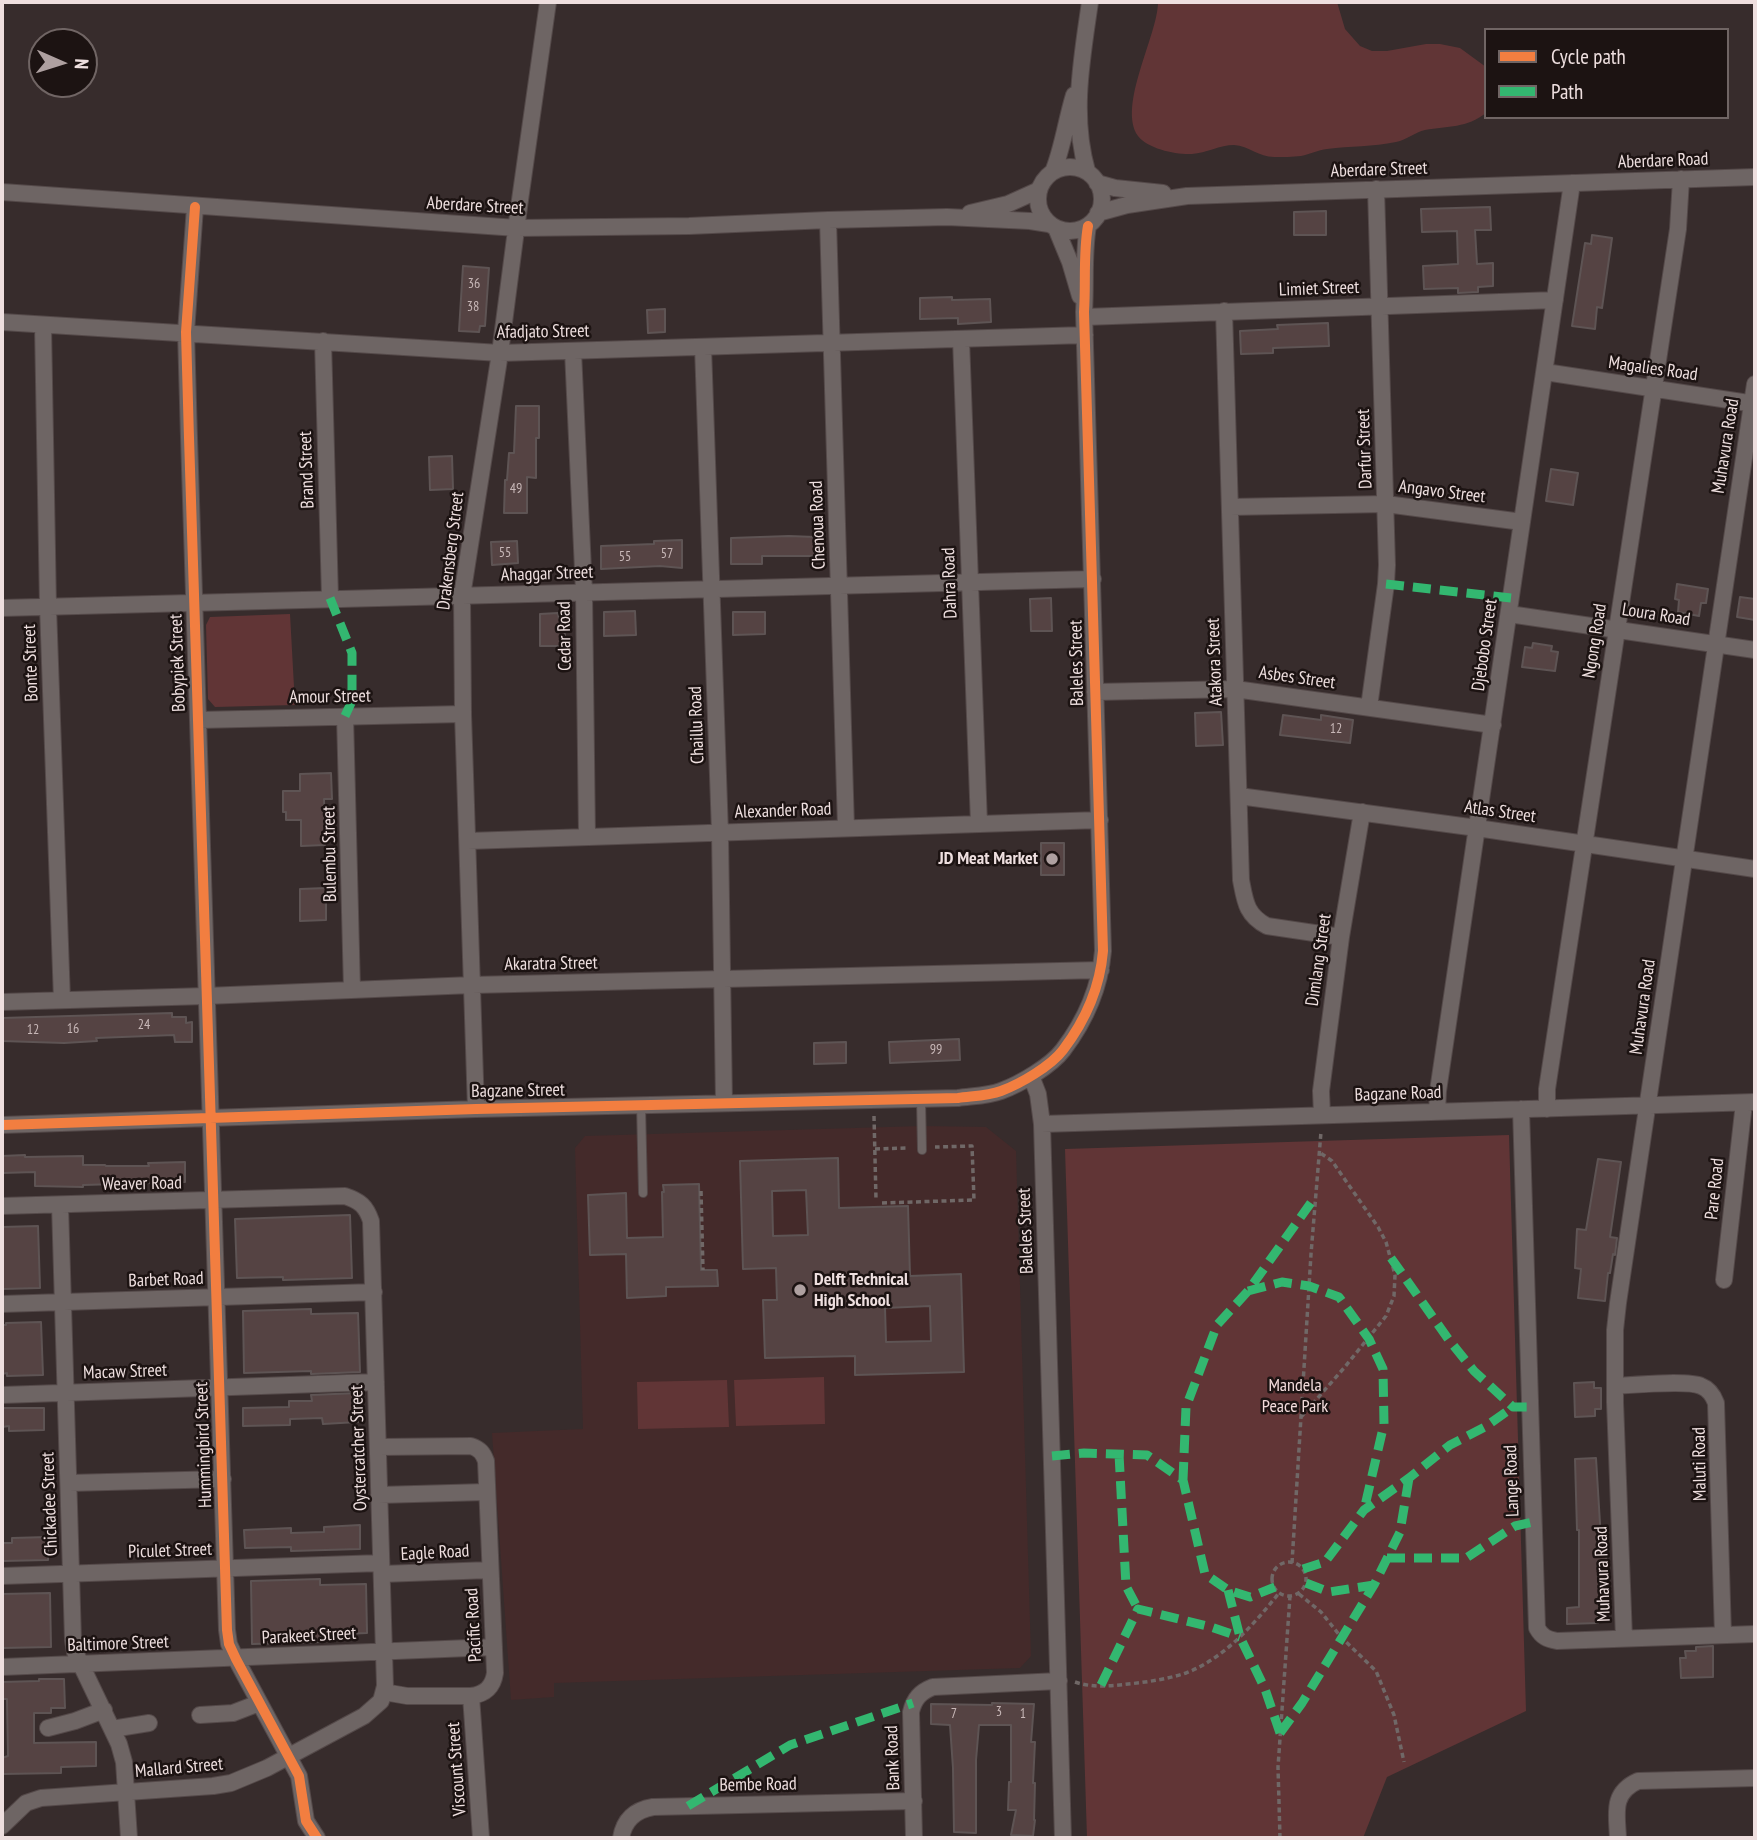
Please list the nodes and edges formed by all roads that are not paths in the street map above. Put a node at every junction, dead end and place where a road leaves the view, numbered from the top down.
1 (548, 2) edge
2 (1090, 2) edge
3 (1079, 79) junction
4 (1052, 172) junction
5 (1092, 177) junction
6 (1755, 177) edge
7 (1681, 179) junction
8 (1572, 183) junction
9 (1376, 189) junction
10 (1039, 190) junction
11 (2, 192) edge
12 (1187, 196) junction
13 (195, 207) junction
14 (947, 217) junction
15 (1093, 219) junction
16 (828, 220) junction
17 (1053, 226) junction
18 (517, 228) junction
19 (1555, 300) junction
20 (1379, 306) junction
21 (1224, 311) junction
22 (1085, 315) junction
23 (2, 321) edge
24 (43, 325) junction
25 (186, 332) junction
26 (1085, 335) junction
27 (961, 339) junction
28 (323, 341) junction
29 (831, 342) junction
30 (703, 346) junction
31 (573, 351) junction
32 (500, 353) junction
33 (1545, 372) junction
34 (1755, 384) edge
35 (1653, 388) junction
36 (1754, 403) edge
37 (1385, 504) junction
38 (1230, 508) junction
39 (1522, 522) junction
40 (1093, 579) junction
41 (969, 582) junction
42 (840, 586) junction
43 (712, 589) junction
44 (584, 592) junction
45 (462, 596) junction
46 (330, 598) junction
47 (194, 603) junction
48 (48, 607) junction
49 (2, 608) edge
50 (1509, 614) junction
51 (1617, 629) junction
52 (1716, 644) junction
53 (1755, 650) edge
54 (1235, 689) junction
55 (1095, 692) junction
56 (1369, 707) junction
57 (464, 714) junction
58 (345, 716) junction
59 (198, 720) junction
60 (1493, 725) junction
61 (1239, 796) junction
62 (1362, 811) junction
63 (1100, 820) junction
64 (979, 824) junction
65 (846, 828) junction
66 (1477, 828) junction
67 (720, 833) junction
68 (587, 837) junction
69 (468, 841) junction
70 (1584, 844) junction
71 (1684, 859) junction
72 (1755, 869) edge
73 (1342, 937) junction
74 (1101, 970) junction
75 (722, 979) junction
76 (472, 985) junction
77 (352, 990) junction
78 (206, 996) junction
79 (62, 1000) junction
80 (2, 1002) edge
81 (1031, 1076) junction
82 (921, 1099) junction
83 (1752, 1099) edge
84 (724, 1103) junction
85 (640, 1105) junction
86 (1648, 1105) junction
87 (1547, 1109) junction
88 (476, 1110) junction
89 (1521, 1110) junction
90 (1437, 1112) junction
91 (1322, 1115) junction
92 (209, 1118) junction
93 (1042, 1124) junction
94 (2, 1125) edge
95 (922, 1149) road end
96 (643, 1193) dead end
97 (213, 1201) junction
98 (60, 1205) junction
99 (2, 1206) edge
100 (364, 1206) joint
101 (1724, 1280) dead end
102 (374, 1292) junction
103 (217, 1297) junction
104 (63, 1303) junction
105 (2, 1304) edge
106 (376, 1382) junction
107 (1615, 1386) junction
108 (220, 1388) junction
109 (65, 1394) junction
110 (2, 1395) edge
111 (379, 1447) junction
112 (223, 1479) junction
113 (68, 1483) junction
114 (486, 1492) junction
115 (379, 1495) junction
116 (225, 1568) junction
117 (382, 1569) junction
118 (490, 1570) junction
119 (71, 1575) junction
120 (2, 1576) edge
121 (1755, 1634) edge
122 (1723, 1635) junction
123 (1624, 1638) junction
124 (494, 1647) junction
125 (384, 1651) junction
126 (236, 1659) junction
127 (81, 1664) junction
128 (2, 1667) edge
129 (1059, 1681) junction
130 (384, 1692) junction
131 (471, 1696) junction
132 (259, 1703) junction
133 (104, 1710) junction
134 (200, 1715) dead end
135 (149, 1723) dead end
136 (48, 1728) dead end
137 (112, 1729) junction
138 (287, 1756) junction
139 (1755, 1778) edge
140 (125, 1792) junction
141 (914, 1801) junction
142 (2, 1826) edge
143 (129, 1838) edge
144 (317, 1838) edge
145 (481, 1838) edge
146 (621, 1838) edge
147 (914, 1838) edge
148 (1063, 1838) edge
149 (1618, 1838) edge

1 - 18 street, Drakensberg Street
2 - 3 street
3 - 4 street
3 - 5 street
4 - 5 street
4 - 10 street
5 - 12 street, Aberdare Street
5 - 15 street
6 - 7 street, Aberdare Road
7 - 8 street, Aberdare Road
7 - 35 street, Ngong Road
8 - 9 street, Aberdare Street
8 - 19 street, Djebobo Street
9 - 12 street, Aberdare Street
9 - 20 street, Darfur Street
10 - 14 street, Aberdare Street
10 - 17 street
11 - 13 street, Aberdare Street
12 - 15 street, Aberdare Street
13 - 18 street, Aberdare Street
13 - 25 street, Bobypiek Street
14 - 16 street, Aberdare Street
14 - 17 street, Aberdare Street
15 - 17 street
15 - 22 street, Baleles Street
16 - 18 street, Aberdare Street
16 - 29 street, Chenoua Road
17 - 22 street, Baleles Street
18 - 32 street, Drakensberg Street
19 - 20 street, Limiet Street
19 - 33 street, Djebobo Street
20 - 21 street, Limiet Street
20 - 37 street, Darfur Street
21 - 22 street, Limiet Street
21 - 38 street, Atakora Street
22 - 26 street, Baleles Street
23 - 24 street, Afadjato Street
24 - 25 street, Afadjato Street
24 - 48 street, Bonte Street
25 - 28 street, Afadjato Street
25 - 47 street, Bobypiek Street
26 - 27 street, Afadjato Street
26 - 40 street, Baleles Street
27 - 29 street, Afadjato Street
27 - 41 street, Dahra Road
28 - 32 street, Afadjato Street
28 - 46 street, Brand Street
29 - 30 street, Afadjato Street
29 - 42 street, Chenoua Road
30 - 31 street, Afadjato Street
30 - 43 street, Chaillu Road
31 - 32 street, Afadjato Street
31 - 44 street, Cedar Road
32 - 45 street, Drakensberg Street
33 - 35 street, Magalies Road
33 - 39 street, Djebobo Street
34 - 36 street, Muhavura Road
35 - 36 street, Magalies Road
35 - 51 street, Ngong Road
36 - 52 street, Muhavura Road
37 - 38 street, Angavo Street
37 - 39 street, Angavo Street
37 - 56 street, Darfur Street
38 - 54 street, Atakora Street
39 - 50 street, Djebobo Street
40 - 41 street, Ahaggar Street
40 - 55 street, Baleles Street
41 - 42 street, Ahaggar Street
41 - 64 street, Dahra Road
42 - 43 street, Ahaggar Street
42 - 65 street, Chenoua Road
43 - 44 street, Ahaggar Street
43 - 67 street, Chaillu Road
44 - 45 street, Ahaggar Street
44 - 68 street, Cedar Road
45 - 46 street, Ahaggar Street
45 - 57 street, Drakensberg Street
46 - 47 street, Ahaggar Street
47 - 48 street, Ahaggar Street
47 - 59 street, Bobypiek Street
48 - 49 street, Ahaggar Street
48 - 79 street, Bonte Street
50 - 51 street, Loura Road
50 - 60 street, Djebobo Street
51 - 52 street, Loura Road
51 - 70 street, Ngong Road
52 - 53 street, Loura Road
52 - 71 street, Muhavura Road
54 - 55 street, Asbes Street
54 - 56 street, Asbes Street
54 - 61 street, Atakora Street
55 - 63 street, Baleles Street
56 - 60 street, Asbes Street
57 - 58 street, Amour Street
57 - 69 street, Drakensberg Street
58 - 59 street, Amour Street
58 - 77 street, Bulembu Street
59 - 78 street, Bobypiek Street
60 - 66 street, Djebobo Street
61 - 62 street, Atlas Street
61 - 73 street, Atakora Street
62 - 66 street, Atlas Street
62 - 73 street, Dimlang Street
63 - 64 street, Alexander Road
63 - 74 street, Baleles Street
64 - 65 street, Alexander Road
65 - 67 street, Alexander Road
66 - 70 street, Atlas Street
66 - 90 street, Djebobo Street
67 - 68 street, Alexander Road
67 - 75 street, Chaillu Road
68 - 69 street, Alexander Road
69 - 76 street, Drakensberg Street
70 - 71 street, Atlas Street
70 - 87 street, Ngong Road
71 - 72 street, Atlas Street
71 - 86 street, Muhavura Road
73 - 91 street, Dimlang Street
74 - 75 street, Akaratra Street
74 - 81 street, Baleles Street
75 - 76 street, Akaratra Street
75 - 84 street, Chaillu Road
76 - 77 street, Akaratra Street
76 - 88 street, Drakensberg Street
77 - 78 street, Akaratra Street
78 - 79 street, Akaratra Street
78 - 92 street, Bobypiek Street
79 - 80 street, Akaratra Street
81 - 82 street, Bagzane Street
81 - 93 street, Baleles Street
82 - 84 street, Bagzane Street
82 - 95 lane
83 - 86 street, Bagzane Road
83 - 101 street, Pare Road
84 - 85 street, Bagzane Street
85 - 88 street, Bagzane Street
85 - 96 lane
86 - 87 street, Bagzane Road
86 - 107 street, Muhavura Road
87 - 89 street, Bagzane Road
88 - 92 street, Bagzane Street
89 - 90 street, Bagzane Road
89 - 123 street, Lange Road
90 - 91 street, Bagzane Road
91 - 93 street, Bagzane Road
92 - 94 street, Bagzane Street
92 - 97 street, Hummingbird Street
93 - 129 street, Baleles Street
97 - 98 street, Weaver Road
97 - 100 street, Weaver Road
97 - 103 street, Hummingbird Street
98 - 99 street, Weaver Road
98 - 104 street, Chickadee Street
100 - 102 street, Oystercatcher Street
102 - 103 street, Barbet Road
102 - 106 street, Oystercatcher Street
103 - 104 street, Barbet Road
103 - 108 street, Hummingbird Street
104 - 105 street, Barbet Road
104 - 109 street, Chickadee Street
106 - 108 street, Macaw Street
106 - 111 street, Oystercatcher Street
107 - 122 street, Maluti Road
107 - 123 street, Muhavura Road
108 - 109 street, Macaw Street
108 - 112 street, Hummingbird Street
109 - 110 street, Macaw Street
109 - 113 street, Chickadee Street
111 - 114 street, Pacific Road
111 - 115 street, Oystercatcher Street
112 - 113 street
112 - 116 street, Hummingbird Street
113 - 119 street, Chickadee Street
114 - 115 street
114 - 118 street, Pacific Road
115 - 117 street, Oystercatcher Street
116 - 117 street, Piculet Street
116 - 119 street, Piculet Street
116 - 126 street, Hummingbird Street
117 - 118 street, Eagle Road
117 - 125 street, Oystercatcher Street
118 - 124 street, Pacific Road
119 - 120 street, Piculet Street
119 - 127 street, Chickadee Street
121 - 122 street, Lange Road
122 - 123 street, Lange Road
124 - 125 street, Parakeet Street
124 - 131 street, Pacific Road
125 - 126 street, Parakeet Street
125 - 130 street, Oystercatcher Street
126 - 127 street, Baltimore Street
126 - 132 street, Hummingbird Street
127 - 128 street, Baltimore Street
127 - 133 street, Chickadee Street
129 - 141 street, Bank Road
129 - 148 street, Baleles Street
130 - 131 street
130 - 138 street, Mallard Street
131 - 145 street, Viscount Street
132 - 134 street
132 - 138 street, Hummingbird Street
133 - 136 street
133 - 137 street, Chickadee Street
135 - 137 street
137 - 140 street, Chickadee Street
138 - 140 street, Mallard Street
138 - 144 street, Hummingbird Street
139 - 149 street
140 - 142 street, Mallard Street
140 - 143 street, Chickadee Street
141 - 146 street, Bembe Road
141 - 147 street, Bank Road

